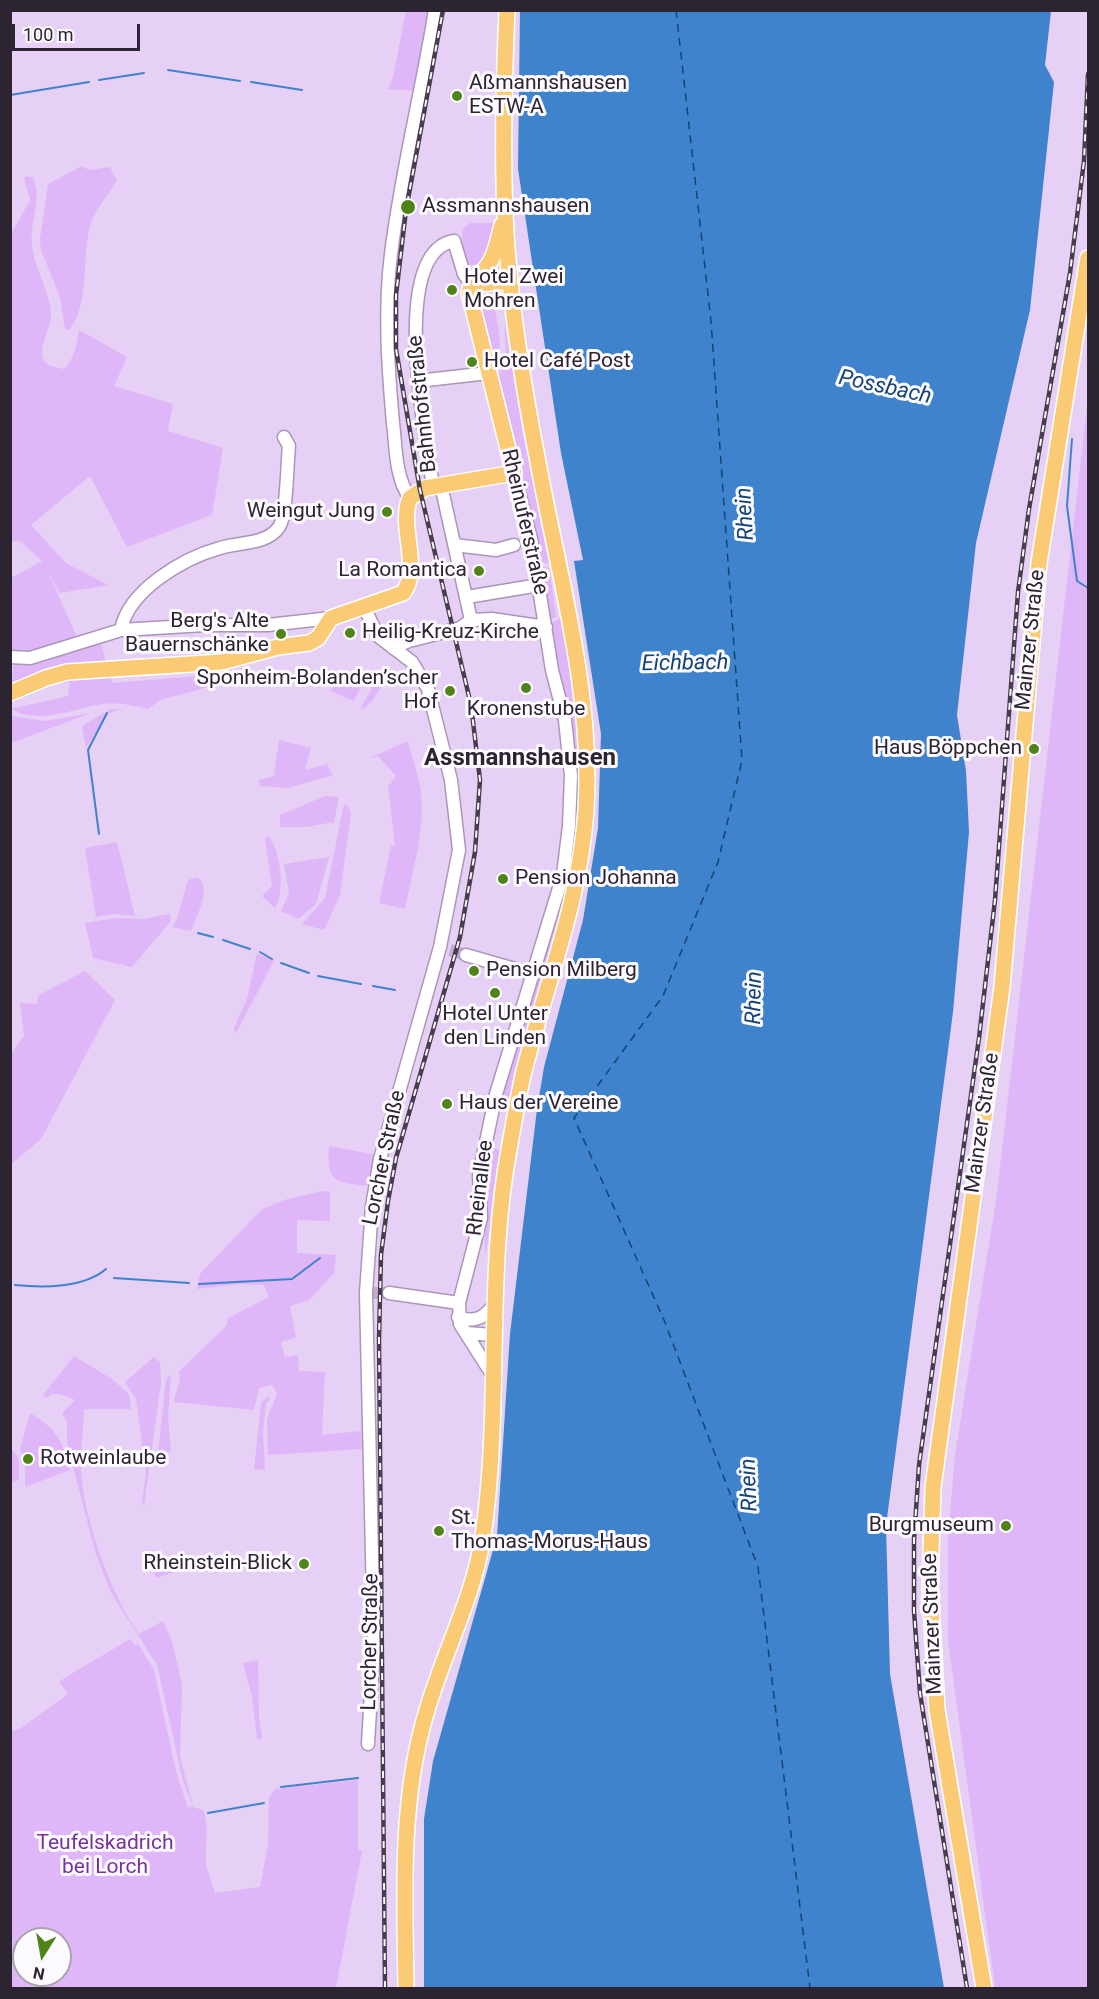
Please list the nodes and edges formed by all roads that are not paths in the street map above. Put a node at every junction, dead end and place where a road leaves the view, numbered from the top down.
1 (435, 10) edge
2 (507, 10) edge
3 (505, 216) junction
4 (1089, 258) edge
5 (484, 270) junction
6 (510, 281) junction
7 (472, 285) junction
8 (488, 373) junction
9 (418, 381) junction
10 (284, 437) dead end
11 (514, 472) junction
12 (437, 486) junction
13 (410, 498) junction
14 (524, 542) junction
15 (455, 545) junction
16 (539, 585) junction
17 (467, 597) junction
18 (364, 607) junction
19 (331, 618) junction
20 (471, 620) junction
21 (546, 627) junction
22 (121, 630) junction
23 (393, 648) junction
24 (10, 657) edge
25 (10, 693) edge
26 (466, 955) tunnel mouth
27 (532, 974) junction
28 (389, 1293) tunnel mouth
29 (459, 1303) junction
30 (494, 1304) junction
31 (458, 1317) junction
32 (466, 1333) junction
33 (493, 1335) junction
34 (493, 1376) junction
35 (368, 1744) dead end
36 (406, 1989) edge
37 (984, 1989) edge

1 - 13 street
2 - 3 main road
3 - 5 main road
3 - 6 main road
4 - 37 main road, Mainzer Straße
5 - 6 main road
5 - 7 main road
6 - 7 main road
6 - 30 main road
7 - 8 main road, Rheinuferstraße
7 - 9 street, Bahnhofstraße
8 - 9 street
8 - 11 main road, Rheinuferstraße
9 - 12 street, Bahnhofstraße
10 - 22 street
11 - 12 main road
11 - 14 street, Rheinuferstraße
12 - 13 main road
12 - 15 street, Bahnhofstraße
13 - 18 main road
14 - 15 street
14 - 16 street, Rheinuferstraße
15 - 17 street, Bahnhofstraße
16 - 17 street
16 - 21 street, Rheinuferstraße
17 - 20 street, Bahnhofstraße
18 - 19 main road
18 - 23 street, Lorcher Straße
19 - 22 street
19 - 25 main road
20 - 21 street
20 - 23 street
21 - 27 street, Rheinuferstraße
22 - 24 street
23 - 35 street, Lorcher Straße
26 - 27 street
27 - 29 street, Rheinallee
28 - 29 street
29 - 31 street, Rheinallee
30 - 31 street
30 - 33 main road
31 - 32 street
32 - 33 street
32 - 34 street
33 - 34 main road
34 - 36 main road

